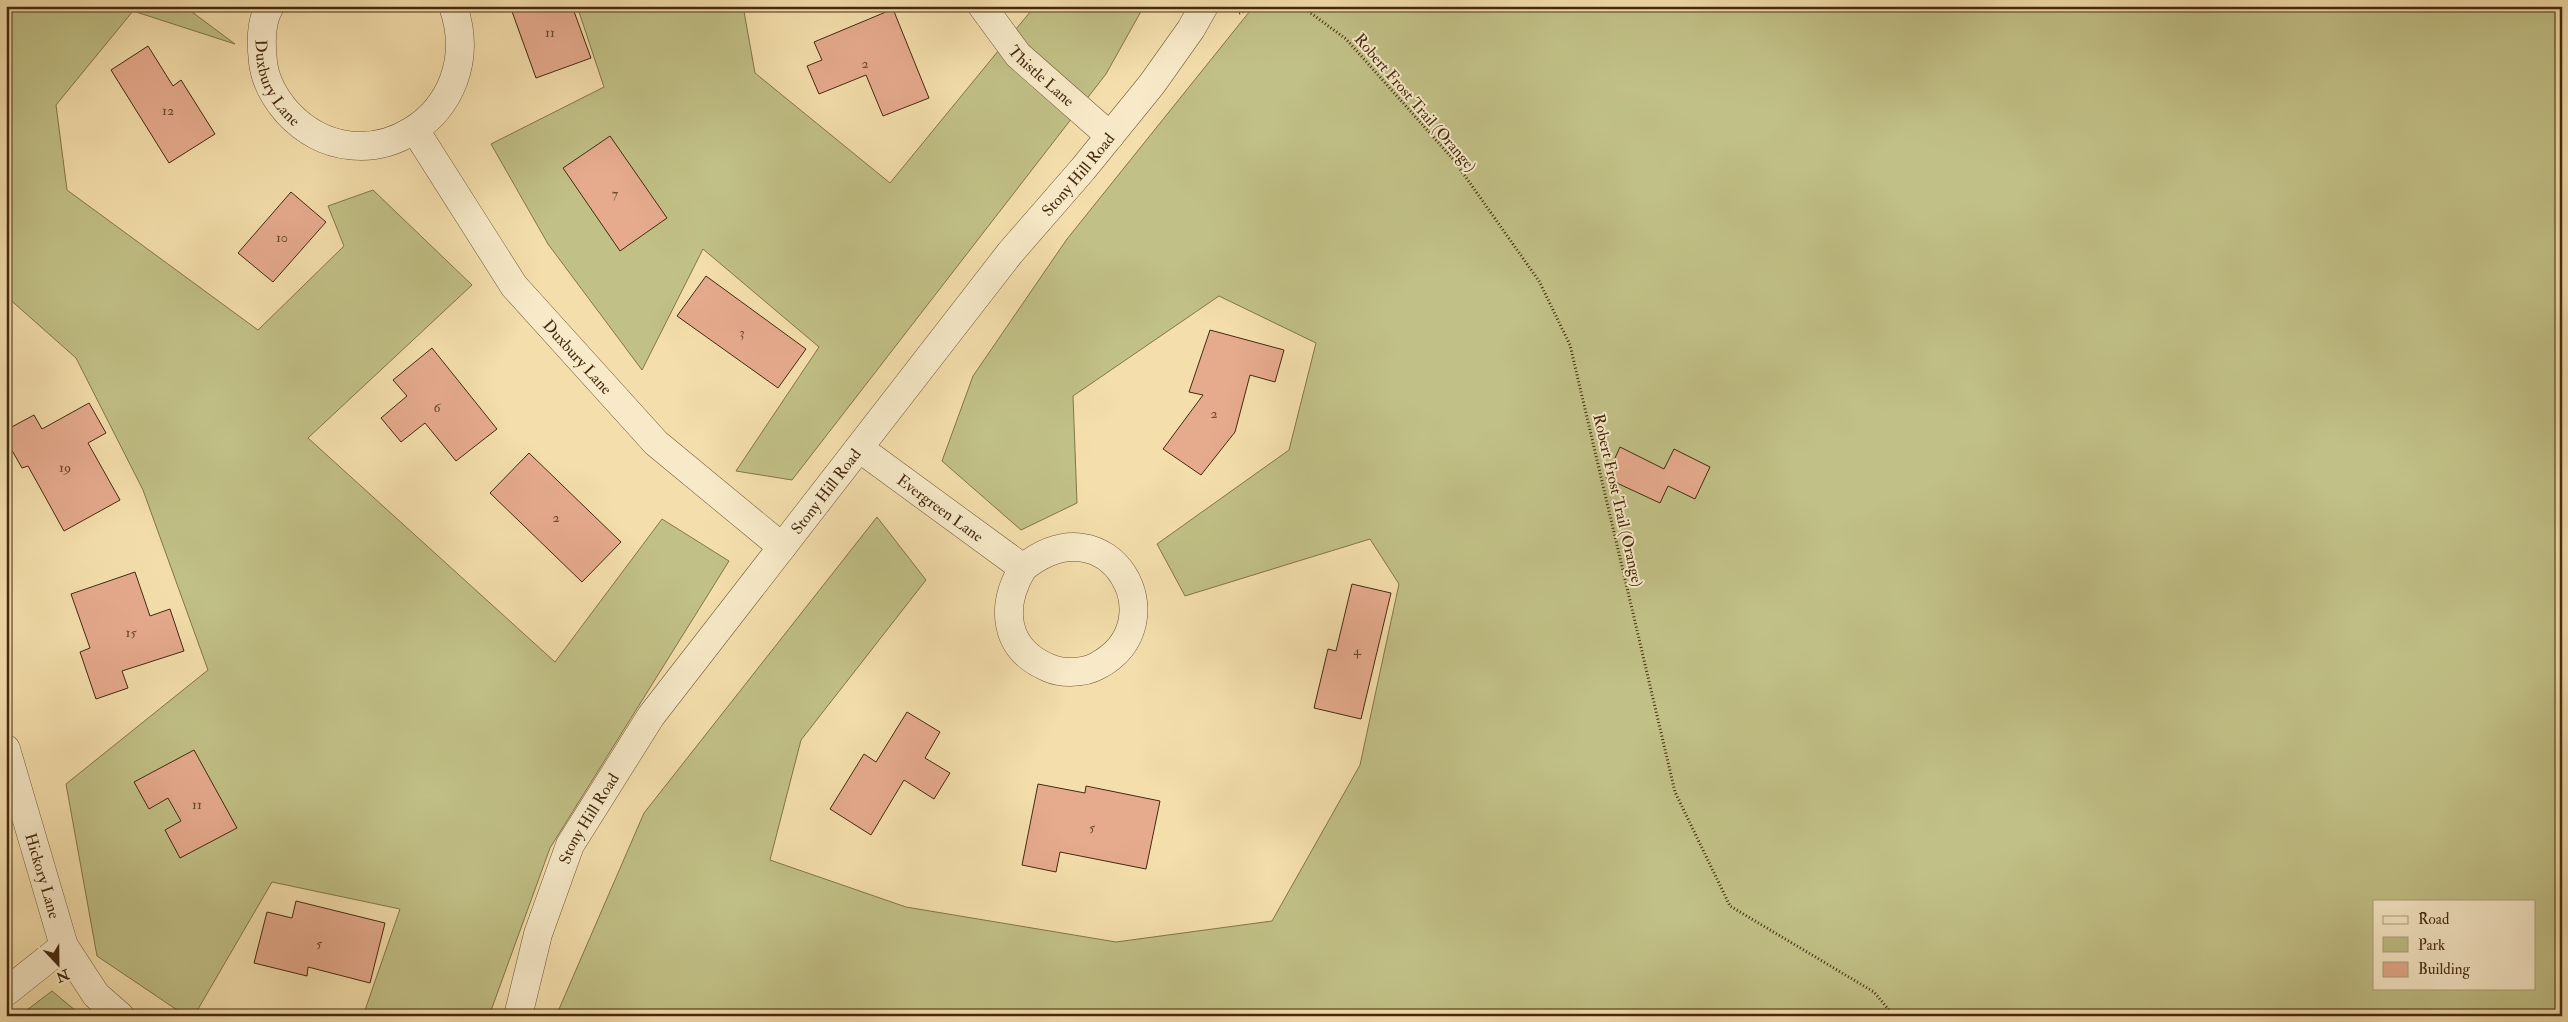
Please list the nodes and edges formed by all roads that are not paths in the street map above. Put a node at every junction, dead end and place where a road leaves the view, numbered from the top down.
1 (270, 6) edge
2 (453, 6) edge
3 (982, 6) edge
4 (1204, 6) edge
5 (415, 130) junction
6 (1110, 136) junction
7 (859, 448) junction
8 (782, 548) junction
9 (1023, 568) junction
10 (6, 749) edge
11 (64, 946) junction
12 (6, 992) edge
13 (120, 1016) edge
14 (518, 1016) edge

1 - 5 street, Duxbury Lane
2 - 5 street, Duxbury Lane
3 - 6 street, Thistle Lane
4 - 6 street, Stony Hill Road
5 - 8 street, Duxbury Lane
6 - 7 street, Stony Hill Road
7 - 8 street, Stony Hill Road
7 - 9 street, Evergreen Lane
8 - 14 street, Stony Hill Road
9 - 9 street
10 - 11 street, Hickory Lane
11 - 12 street
11 - 13 street, Hickory Lane

